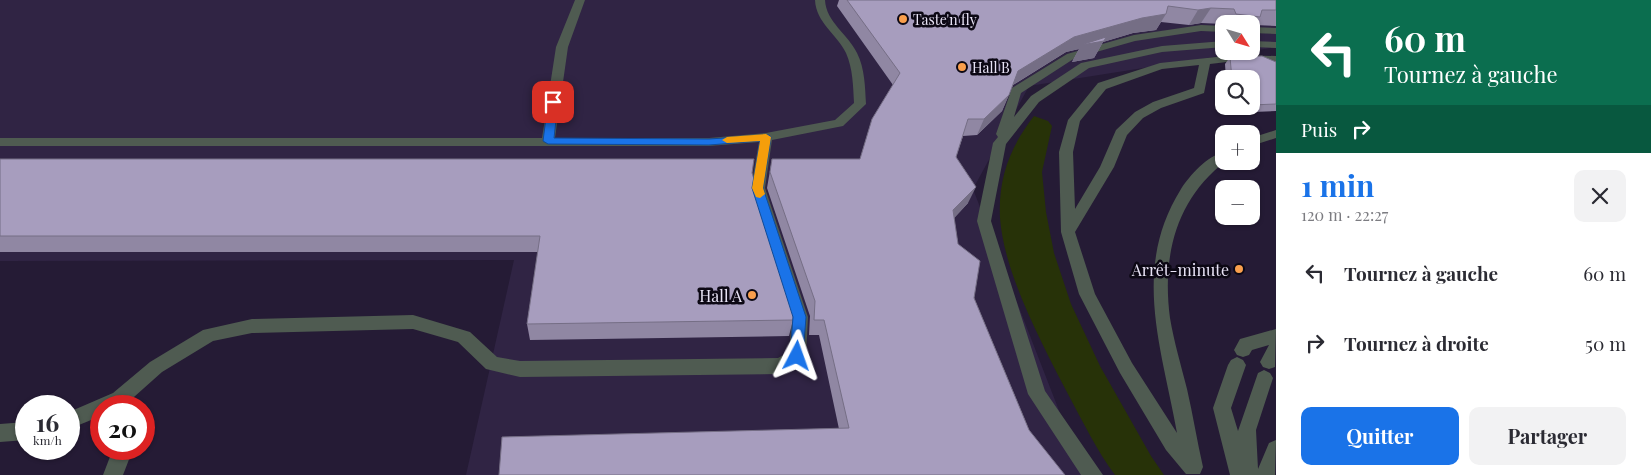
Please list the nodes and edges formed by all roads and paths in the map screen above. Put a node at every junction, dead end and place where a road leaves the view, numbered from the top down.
1 (580, 0) edge
2 (820, 0) edge
3 (1215, 29) edge
4 (1260, 30) edge
5 (1276, 31) edge
6 (1260, 44) edge
7 (1215, 45) edge
8 (1276, 45) edge
9 (1276, 59) edge
10 (1205, 61) junction
11 (1276, 134) edge
12 (766, 137) junction
13 (1260, 139) edge
14 (548, 141) junction
15 (0, 142) edge
16 (1000, 143) junction
17 (1215, 161) edge
18 (1068, 232) junction
19 (1276, 336) edge
20 (1270, 363) edge
21 (123, 395) edge
22 (15, 432) edge
23 (0, 433) edge
24 (1276, 449) edge
25 (119, 460) edge
26 (1195, 471) edge
27 (113, 475) edge
28 (1093, 475) edge
29 (1240, 475) edge
30 (1248, 475) edge
31 (1265, 475) edge

1 - 14 street
2 - 12 street
3 - 16 street
4 - 5 street
6 - 8 street
7 - 16 street
9 - 10 street
10 - 18 street
10 - 18 street
11 - 13 street
12 - 14 street
12 - 21 street
14 - 15 street
16 - 28 street
17 - 26 street
18 - 26 street
19 - 29 street
20 - 30 street
22 - 23 street
24 - 31 street
25 - 27 street

